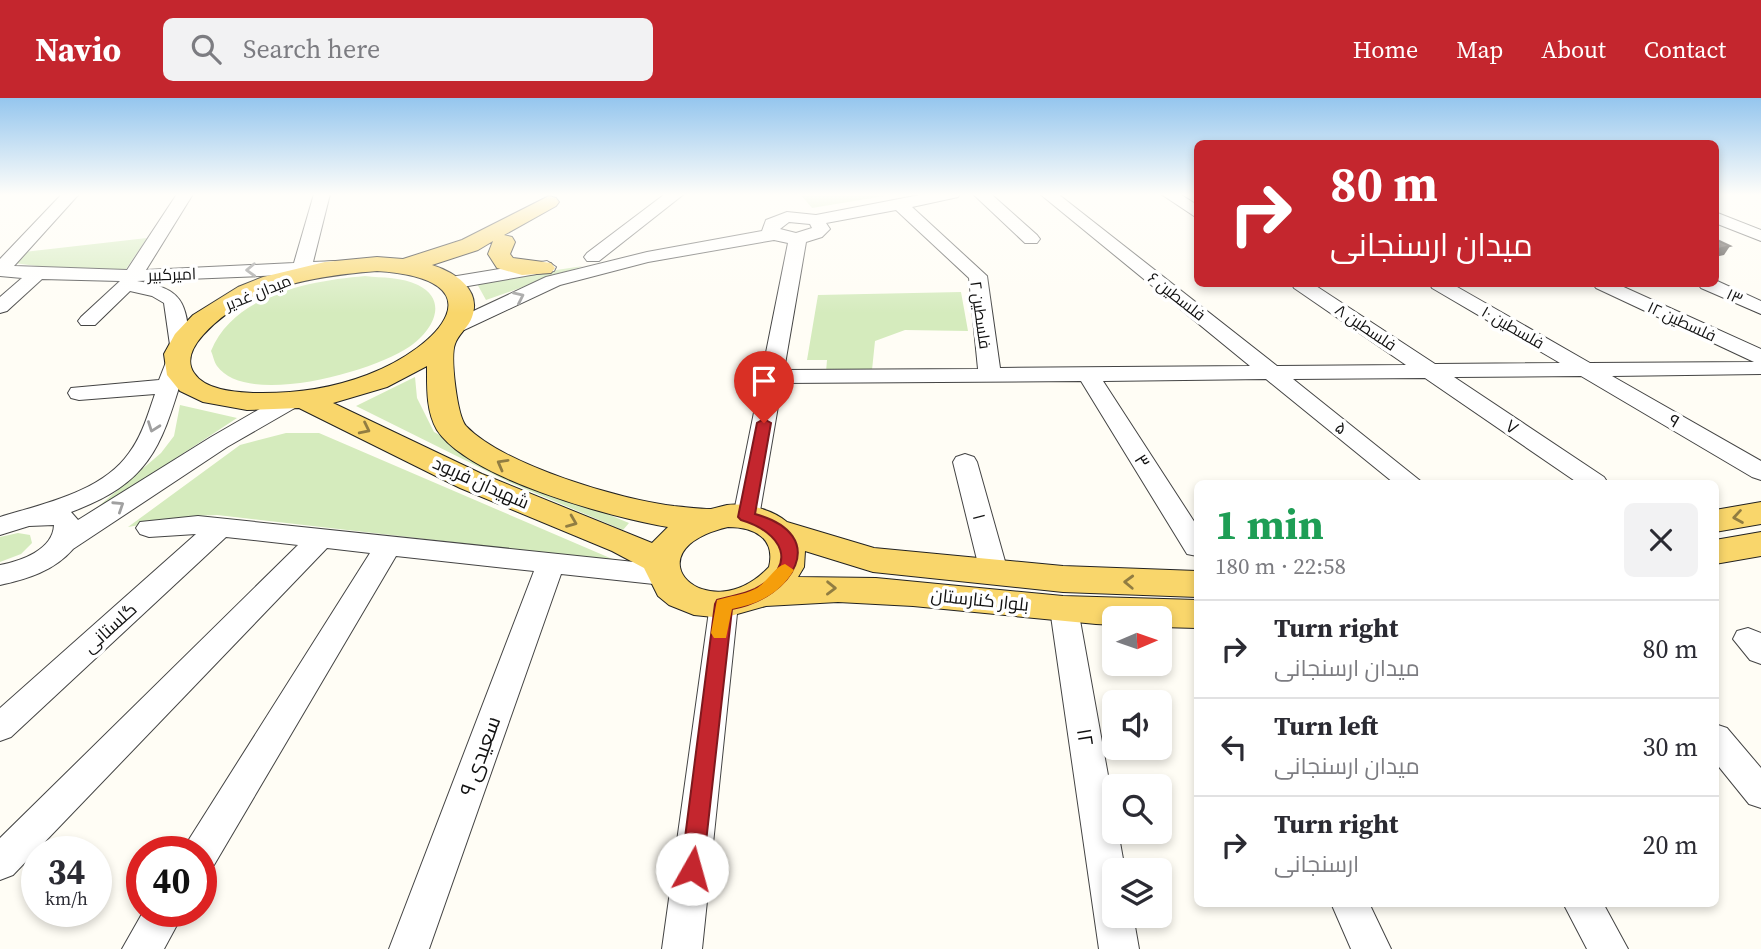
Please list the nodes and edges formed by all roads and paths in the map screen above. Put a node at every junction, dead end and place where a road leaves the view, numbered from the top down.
1 (34, 234) edge
2 (159, 234) edge
3 (311, 234) edge
4 (490, 234) edge
5 (514, 234) edge
6 (624, 234) edge
7 (743, 234) edge
8 (752, 234) edge
9 (786, 234) edge
10 (813, 234) edge
11 (932, 234) edge
12 (1025, 234) edge
13 (1098, 234) edge
14 (798, 238) junction
15 (1031, 239) dead end
16 (504, 242) junction
17 (593, 257) junction
18 (344, 266) junction
19 (406, 266) junction
20 (302, 268) junction
21 (543, 268) junction
22 (0, 270) edge
23 (196, 273) junction
24 (34, 275) junction
25 (129, 281) junction
26 (450, 282) junction
27 (1305, 287) edge
28 (1444, 287) edge
29 (1609, 287) edge
30 (1715, 287) edge
31 (165, 292) junction
32 (0, 307) edge
33 (1761, 308) edge
34 (89, 321) dead end
35 (449, 335) junction
36 (1761, 357) edge
37 (175, 364) junction
38 (1761, 368) edge
39 (1587, 370) junction
40 (1430, 371) junction
41 (1272, 373) junction
42 (1088, 374) junction
43 (990, 375) junction
44 (772, 377) junction
45 (79, 393) dead end
46 (298, 400) junction
47 (965, 462) dead end
48 (1761, 472) edge
49 (1406, 480) edge
50 (1591, 480) edge
51 (26, 517) junction
52 (709, 519) junction
53 (762, 523) junction
54 (1719, 523) edge
55 (0, 526) edge
56 (220, 527) junction
57 (149, 528) dead end
58 (321, 538) junction
59 (1759, 539) edge
60 (1194, 542) edge
61 (62, 543) junction
62 (389, 545) junction
63 (1719, 551) edge
64 (551, 563) junction
65 (663, 568) junction
66 (994, 572) junction
67 (7, 576) edge
68 (1194, 584) edge
69 (763, 593) junction
70 (724, 604) junction
71 (1065, 609) junction
72 (1194, 614) edge
73 (0, 728) edge
74 (1719, 743) edge
75 (1761, 793) edge
76 (211, 836) edge
77 (0, 863) edge
78 (1352, 907) edge
79 (1583, 907) edge
80 (156, 927) edge
81 (142, 949) edge
82 (408, 949) edge
83 (682, 949) edge
84 (1119, 949) edge
85 (1371, 949) edge
86 (1608, 949) edge

1 - 22 street
2 - 25 street
3 - 20 street
4 - 19 main road
5 - 16 main road
6 - 17 street
7 - 17 street
35 -> 8 street
9 - 14 street
10 - 14 street
11 - 43 street, فلسطین ۲
12 - 15 street
13 - 41 street, فلسطین ۶
14 - 44 street
16 - 21 main road
16 - 26 main road
17 - 21 street
18 - 19 main road, میدان غدیر
18 - 20 street, امیرکبیر
18 - 37 main road, میدان غدیر
19 - 26 main road, میدان غدیر
20 -> 23 street, امیرکبیر
21 - 26 street
22 - 24 street
23 - 25 street, امیرکبیر
23 - 31 street
24 - 25 street
24 - 32 street
25 - 31 street
25 - 34 street
26 - 35 main road
27 - 40 street, فلسطین ۸
28 - 39 street, فلسطین ۱۰
29 - 36 street, فلسطین ۱۲
30 - 33 street, ۱۳
31 - 37 street
35 - 46 main road
52 -> 35 main road, شهيدان فربود
37 - 45 street
37 - 46 main road
37 -> 51 street
38 - 39 street
39 - 40 street
39 - 48 street, ۹
40 - 41 street
40 - 50 street, ۷
41 - 42 street
41 - 49 street, ۵
42 - 43 street
42 - 60 street, ۳
43 - 44 street
44 - 53 street
61 -> 46 street
46 -> 65 main road, شهيدان فربود
47 - 66 street, ۱
51 - 55 street
51 - 61 street
52 - 53 main road
52 - 65 main road
53 - 66 main road, بلوار کنارستان
53 - 69 main road
59 -> 54 main road
56 - 57 street
56 - 58 street
56 - 73 street, گلستانی
58 - 62 street
58 - 77 street
59 - 63 main road
61 - 67 street
62 - 64 street
62 - 76 street
64 - 65 street
64 - 82 street, سعیدی ۹
65 - 70 main road
68 -> 66 main road, بلوار کنارستان
69 - 70 main road
69 -> 71 main road, بلوار کنارستان
70 - 83 street
71 - 72 main road, بلوار کنارستان
71 - 84 street, ۱۲
74 - 75 street
78 - 85 street
79 - 86 street
80 - 81 street

